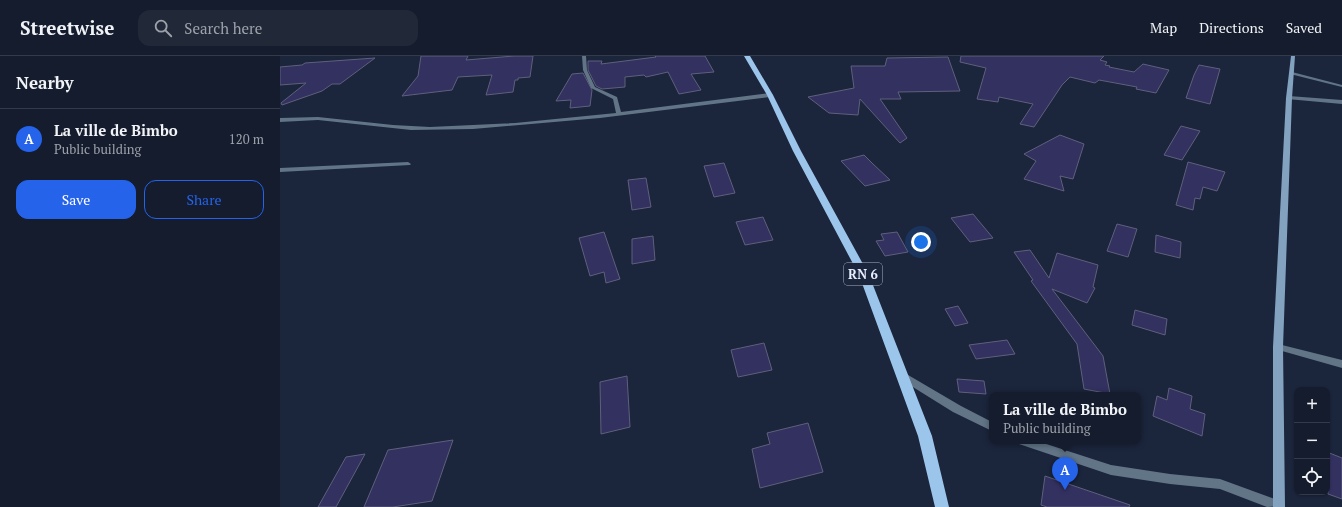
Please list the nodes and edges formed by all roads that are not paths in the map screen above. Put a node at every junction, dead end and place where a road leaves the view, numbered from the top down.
1 (584, 56) edge
2 (747, 56) edge
3 (1293, 56) edge
4 (1292, 72) junction
5 (1342, 86) edge
6 (770, 95) junction
7 (1289, 98) junction
8 (1342, 102) edge
9 (619, 113) junction
10 (280, 120) edge
11 (408, 164) dead end
12 (280, 170) edge
13 (1278, 347) junction
14 (1342, 364) edge
15 (903, 376) junction
16 (989, 424) edge
17 (1032, 444) edge
18 (1279, 506) edge
19 (942, 507) edge

1 - 9 street
2 - 6 main road, RN 6
3 - 4 street
4 - 5 street
4 - 7 street
6 - 9 street
6 - 15 main road, RN 6
7 - 8 street
7 - 13 street
9 - 10 street
11 - 12 street
13 - 14 street
13 - 18 street
15 - 16 street
15 - 19 main road, RN 6
17 - 18 street

